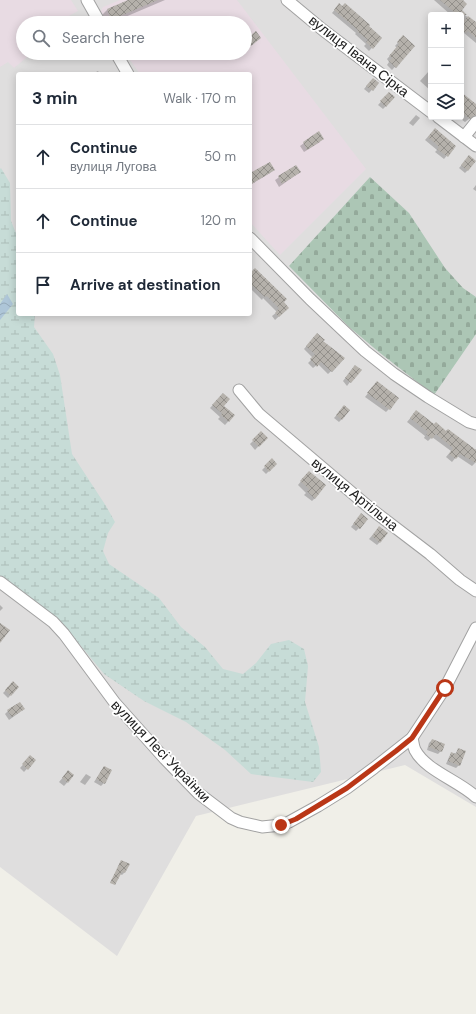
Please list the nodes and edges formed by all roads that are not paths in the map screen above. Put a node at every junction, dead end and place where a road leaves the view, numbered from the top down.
1 (87, 0) edge
2 (288, 0) edge
3 (96, 16) edge
4 (120, 60) edge
5 (127, 72) edge
6 (428, 110) edge
7 (442, 120) edge
8 (476, 122) edge
9 (464, 137) junction
10 (476, 146) edge
11 (252, 240) edge
12 (239, 390) dead end
13 (476, 424) edge
14 (0, 582) edge
15 (476, 590) edge
16 (476, 628) edge
17 (412, 738) junction
18 (476, 797) edge

1 - 3 street
2 - 6 street, вулиця Івана Сірка
4 - 5 street
7 - 9 street
8 - 9 street
9 - 10 street
11 - 13 street
12 - 15 street, вулиця Артільна
14 - 17 street, вулиця Лесі Українки
16 - 17 street, вулиця Лесі Українки
17 - 18 street

